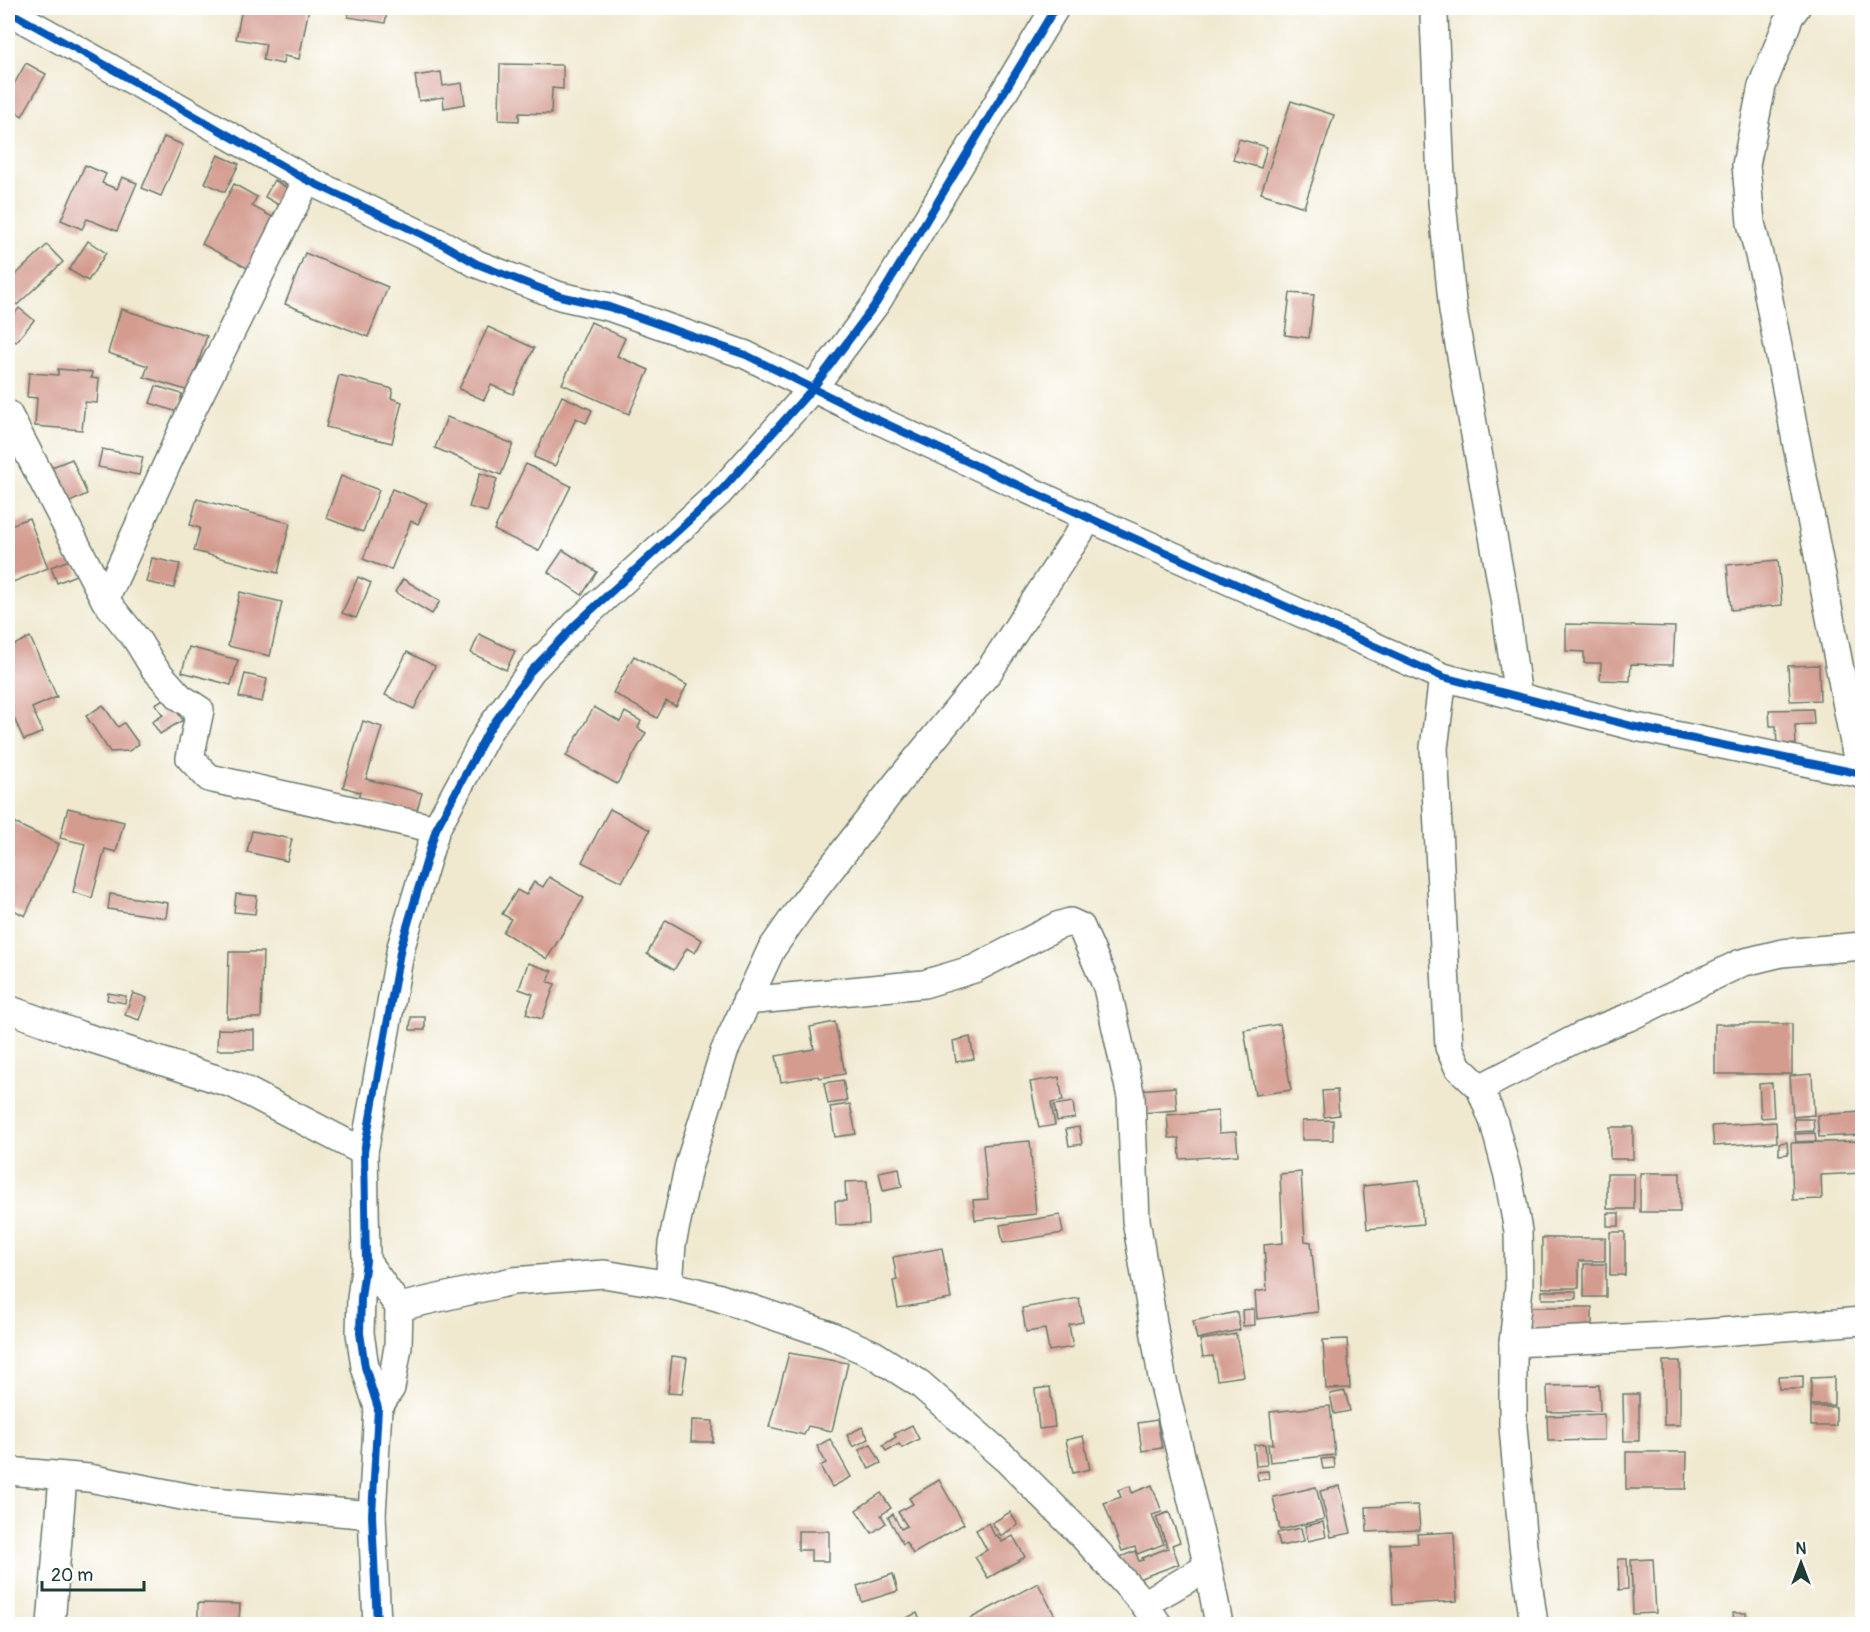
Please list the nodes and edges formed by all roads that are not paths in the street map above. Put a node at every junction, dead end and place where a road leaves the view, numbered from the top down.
1 (1055, 8) edge
2 (1435, 8) edge
3 (1796, 8) edge
4 (8, 11) edge
5 (307, 180) junction
6 (813, 388) junction
7 (8, 414) edge
8 (1089, 518) junction
9 (105, 600) junction
10 (1443, 677) junction
11 (1518, 697) junction
12 (1861, 774) edge
13 (436, 829) junction
14 (1863, 946) edge
15 (746, 1001) junction
16 (8, 1009) edge
17 (1480, 1088) junction
18 (364, 1152) junction
19 (366, 1261) junction
20 (669, 1285) junction
21 (399, 1307) junction
22 (1863, 1321) edge
23 (1513, 1343) junction
24 (378, 1408) junction
25 (8, 1471) edge
26 (63, 1477) junction
27 (372, 1515) junction
28 (1208, 1567) junction
29 (1151, 1614) edge
30 (51, 1624) edge
31 (377, 1624) edge
32 (1219, 1624) edge
33 (1534, 1624) edge

1 - 6 street
2 - 11 street
3 - 12 street
4 - 5 street
5 - 6 street
5 - 9 street
6 - 8 street
6 - 13 street
7 - 9 street
8 - 10 street
8 - 15 street
9 - 13 street
10 - 11 street
10 - 17 street
11 - 12 street
13 - 18 street
14 - 17 street
15 - 20 street
15 - 28 street
16 - 18 street
17 - 23 street
18 - 19 street
19 - 21 street
19 - 24 street
20 - 21 street
20 - 29 street
21 - 24 street
22 - 23 street
23 - 33 street
24 - 27 street
25 - 26 street
26 - 27 street
26 - 30 street
27 - 31 street
28 - 29 street
28 - 32 street

